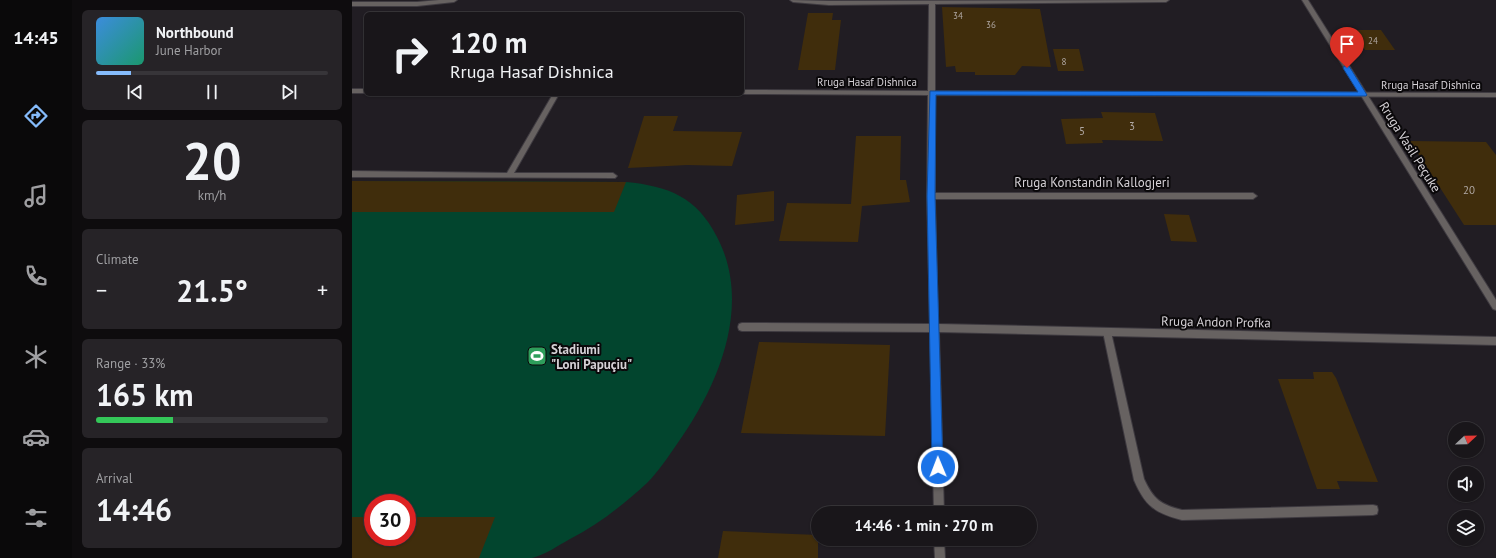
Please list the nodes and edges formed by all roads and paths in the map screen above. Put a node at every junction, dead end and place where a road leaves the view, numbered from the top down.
1 (454, 0) edge
2 (793, 0) edge
3 (1166, 0) edge
4 (1305, 0) edge
5 (932, 1) edge
6 (352, 4) edge
7 (352, 91) edge
8 (364, 91) edge
9 (744, 92) edge
10 (932, 92) junction
11 (1363, 95) junction
12 (1496, 95) edge
13 (555, 96) edge
14 (352, 174) edge
15 (510, 174) junction
16 (613, 176) dead end
17 (931, 196) junction
18 (1253, 196) dead end
19 (1496, 307) edge
20 (742, 328) dead end
21 (935, 328) junction
22 (1107, 332) junction
23 (1496, 342) edge
24 (939, 506) edge
25 (1373, 510) dead end
26 (939, 546) edge
27 (940, 558) edge

1 - 6 street
2 - 5 street
3 - 5 street
4 - 11 street, Rruga Vasil Peçuke
5 - 10 street
7 - 8 street
9 - 10 street, Rruga Hasaf Dishnica
10 - 11 street, Rruga Hasaf Dishnica
10 - 17 street
11 - 12 street, Rruga Hasaf Dishnica
11 - 19 street, Rruga Vasil Peçuke
13 - 15 street
14 - 15 street
15 - 16 street
17 - 18 street, Rruga Konstandin Kallogjeri
17 - 21 street
20 - 21 street, Rruga Andon Profka
21 - 22 street, Rruga Andon Profka
21 - 24 street
22 - 23 street, Rruga Andon Profka
22 - 25 street
26 - 27 street

